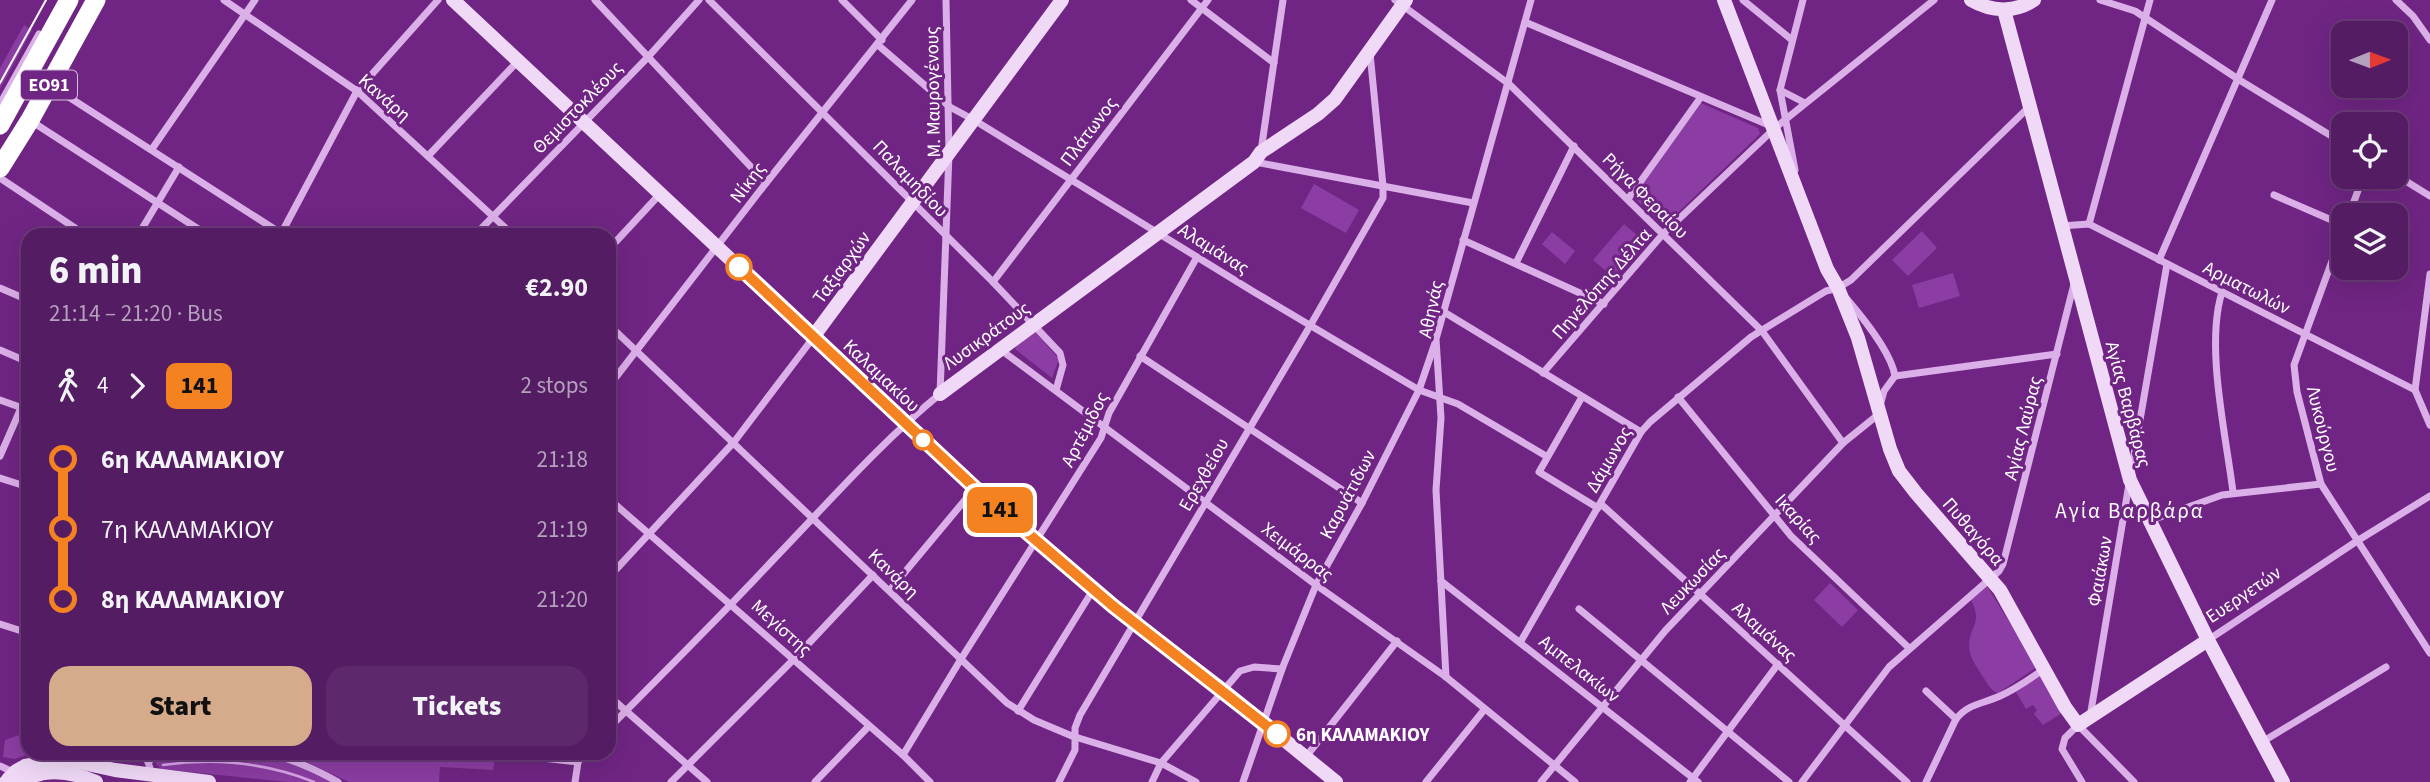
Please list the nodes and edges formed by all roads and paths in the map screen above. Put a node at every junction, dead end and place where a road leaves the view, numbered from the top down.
1 (69, 0) edge
2 (96, 0) edge
3 (224, 0) edge
4 (255, 0) edge
5 (438, 0) edge
6 (453, 0) edge
7 (595, 0) edge
8 (699, 0) edge
9 (709, 0) edge
10 (842, 0) edge
11 (912, 0) edge
12 (946, 0) edge
13 (1062, 0) edge
14 (1191, 0) edge
15 (1208, 0) edge
16 (1283, 0) edge
17 (1531, 0) edge
18 (1724, 0) edge
19 (1743, 0) edge
20 (1803, 0) edge
21 (1934, 0) edge
22 (1971, 0) edge
23 (2034, 0) edge
24 (2100, 0) edge
25 (2150, 0) edge
26 (2272, 0) edge
27 (2396, 0) edge
28 (1401, 2) edge
29 (1202, 8) junction
30 (2004, 10) junction
31 (245, 13) junction
32 (2145, 17) junction
33 (1525, 22) junction
34 (45, 24) dead end
35 (1792, 40) junction
36 (2430, 40) edge
37 (880, 42) junction
38 (1370, 49) junction
39 (648, 57) junction
40 (518, 61) junction
41 (1275, 63) junction
42 (2237, 78) junction
43 (50, 84) junction
44 (1509, 84) junction
45 (1780, 90) junction
46 (358, 91) junction
47 (1701, 96) junction
48 (1805, 103) junction
49 (950, 107) junction
50 (2029, 107) junction
51 (823, 111) junction
52 (2, 113) edge
53 (30, 120) junction
54 (974, 120) junction
55 (583, 122) junction
56 (1780, 123) junction
57 (2331, 136) edge
58 (1574, 146) junction
59 (152, 149) junction
60 (949, 153) junction
61 (428, 156) junction
62 (1258, 157) junction
63 (179, 167) junction
64 (0, 168) edge
65 (0, 178) edge
66 (1071, 179) junction
67 (2408, 182) edge
68 (766, 183) junction
69 (1383, 186) junction
70 (660, 194) junction
71 (2274, 195) dead end
72 (2430, 196) edge
73 (1628, 199) junction
74 (913, 202) junction
75 (157, 203) junction
76 (1473, 204) junction
77 (493, 216) junction
78 (2331, 220) edge
79 (2089, 224) junction
80 (2061, 226) junction
81 (143, 227) dead end
82 (75, 228) edge
83 (197, 228) edge
84 (272, 228) edge
85 (284, 228) edge
86 (482, 228) edge
87 (506, 228) edge
88 (1159, 232) junction
89 (1663, 234) junction
90 (946, 237) junction
91 (1463, 240) junction
92 (616, 241) edge
93 (717, 247) junction
94 (1197, 257) junction
95 (2163, 262) junction
96 (1516, 263) junction
97 (2331, 265) edge
98 (2430, 274) edge
99 (2075, 281) junction
100 (993, 282) junction
101 (0, 288) edge
102 (1838, 288) junction
103 (2222, 292) junction
104 (21, 297) edge
105 (1604, 304) junction
106 (1444, 312) junction
107 (1034, 324) junction
108 (1310, 326) junction
109 (616, 331) edge
110 (1762, 331) junction
111 (2306, 335) junction
112 (813, 337) junction
113 (1436, 339) junction
114 (0, 350) edge
115 (637, 350) junction
116 (1000, 350) junction
117 (2057, 354) junction
118 (1140, 356) junction
119 (21, 359) edge
120 (1543, 373) junction
121 (1895, 376) junction
122 (616, 377) edge
123 (1056, 390) junction
124 (1419, 390) junction
125 (2415, 390) junction
126 (940, 394) junction
127 (1441, 397) junction
128 (1582, 397) junction
129 (1678, 397) junction
130 (0, 400) edge
131 (21, 408) edge
132 (1880, 413) junction
133 (21, 417) edge
134 (905, 423) junction
135 (2430, 425) edge
136 (1104, 426) junction
137 (1249, 427) junction
138 (1641, 432) junction
139 (734, 442) junction
140 (1843, 443) junction
141 (0, 456) edge
142 (1546, 456) junction
143 (0, 478) edge
144 (2130, 480) junction
145 (2321, 484) junction
146 (21, 485) edge
147 (975, 488) junction
148 (2234, 492) junction
149 (2430, 496) edge
150 (1205, 500) junction
151 (1362, 503) junction
152 (616, 505) edge
153 (1599, 506) junction
154 (813, 517) junction
155 (1775, 517) junction
156 (2149, 521) junction
157 (650, 534) junction
158 (1037, 541) junction
159 (2357, 541) junction
160 (616, 570) edge
161 (873, 575) junction
162 (1990, 578) junction
163 (1441, 581) junction
164 (1316, 585) junction
165 (890, 590) junction
166 (1093, 590) junction
167 (1700, 594) junction
168 (731, 603) junction
169 (1579, 609) dead end
170 (1135, 622) junction
171 (0, 624) edge
172 (21, 631) edge
173 (2208, 640) junction
174 (1397, 641) junction
175 (1521, 641) junction
176 (1909, 648) junction
177 (2430, 653) edge
178 (794, 659) junction
179 (961, 659) junction
180 (1641, 659) junction
181 (1778, 664) junction
182 (2386, 667) dead end
183 (1282, 669) junction
184 (2044, 670) junction
185 (1446, 677) junction
186 (1223, 690) junction
187 (1926, 691) dead end
188 (616, 702) edge
189 (1604, 706) junction
190 (626, 710) junction
191 (1484, 710) junction
192 (1018, 711) junction
193 (1956, 719) junction
194 (616, 721) edge
195 (2084, 721) junction
196 (1264, 724) junction
197 (1845, 724) junction
198 (869, 726) junction
199 (1728, 730) junction
200 (1075, 738) junction
201 (2262, 742) junction
202 (903, 755) junction
203 (1305, 758) junction
204 (70, 760) edge
205 (147, 760) edge
206 (155, 760) edge
207 (292, 760) edge
208 (562, 760) edge
209 (578, 762) joint
210 (1161, 763) junction
211 (688, 766) junction
212 (1554, 766) junction
213 (150, 769) junction
214 (10, 776) edge
215 (110, 776) edge
216 (1930, 780) edge
217 (1693, 781) edge
218 (96, 782) edge
219 (209, 782) edge
220 (338, 782) edge
221 (575, 782) edge
222 (671, 782) edge
223 (707, 782) edge
224 (815, 782) edge
225 (930, 782) edge
226 (1059, 782) edge
227 (1152, 782) edge
228 (1196, 782) edge
229 (1243, 782) edge
230 (1335, 782) edge
231 (1426, 782) edge
232 (1541, 782) edge
233 (1575, 782) edge
234 (1789, 782) edge
235 (1802, 782) edge
236 (1907, 782) edge
237 (2082, 782) edge
238 (2134, 782) edge
239 (2283, 782) edge

1 - 52 highway, ΕΟ91
2 - 43 highway, ΕΟ91
3 - 31 street, Κανάρη
4 - 31 street
5 - 46 street
6 - 40 street, Καλαμακίου
7 - 39 street
8 - 39 street, Θεμιστοκλέους
9 - 51 street, Παλαμηδίου
10 - 37 street, Αλαμάνας
11 - 37 street, Νίκης
12 - 49 street, Μ. Μαυρογένους
13 - 54 street, Ταξιαρχών
14 - 29 street
15 - 29 street, Πλάτωνος
16 - 41 street
17 - 33 street, Αθηνάς
18 - 56 street, Πυθαγόρα
19 - 35 street
20 - 35 street
21 - 48 street, Πηνελόπης Δέλτα
22 - 30 street
23 - 30 street
24 - 32 street
25 - 32 street
26 - 42 street, Φαιάκων
27 - 36 street
28 - 38 street, Λυσικράτους
28 - 44 street, Ρήγα Φεραίου
29 - 41 street
29 - 66 street, Πλάτωνος
30 - 50 street, Αγίας Βαρβάρας
31 - 46 street, Κανάρη
31 - 59 street
32 - 42 street
32 - 79 street
33 - 44 street, Αθηνάς
33 - 47 street
34 - 52 street
35 - 45 street
37 - 49 street, Αλαμάνας
37 - 51 street, Νίκης
38 - 62 street, Λυσικράτους
38 - 69 street
39 - 55 street, Θεμιστοκλέους
39 - 68 street
40 - 55 street, Καλαμακίου
40 - 61 street
41 - 62 street
42 - 57 street
42 - 95 street, Φαιάκων
43 - 53 highway, ΕΟ91
43 - 59 street
44 - 58 street, Ρήγα Φεραίου
44 - 76 street, Αθηνάς
45 - 48 street
45 - 56 street
46 - 61 street, Κανάρη
46 - 85 street
47 - 56 street
47 - 73 street
48 - 56 street, Πηνελόπης Δέλτα
49 - 54 street, Αλαμάνας
49 - 60 street, Μ. Μαυρογένους
50 - 80 street, Αγίας Βαρβάρας
50 - 102 street, Δάμωνος
51 - 68 street, Νίκης
51 - 74 street, Παλαμηδίου
53 - 64 highway, ΕΟ91
53 - 75 street
54 - 60 street, Ταξιαρχών
54 - 66 street, Αλαμάνας
55 - 70 street, Καλαμακίου
55 - 77 street, Θεμιστοκλέους
56 - 89 street, Πηνελόπης Δέλτα
56 - 102 street, Πυθαγόρα
58 - 73 street, Ρήγα Φεραίου
58 - 96 street
59 - 63 street
60 - 74 street, Ταξιαρχών
60 - 90 street, Μ. Μαυρογένους
61 - 77 street, Κανάρη
62 - 69 street
62 - 88 street, Λυσικράτους
63 - 75 street
63 - 84 street
65 - 82 street
66 - 88 street, Αλαμάνας
66 - 100 street, Πλάτωνος
67 - 72 street
68 - 93 street, Νίκης
69 - 76 street
69 - 108 street, Ερεχθείου
70 - 92 street
70 - 93 street, Καλαμακίου
71 - 78 street
73 - 89 street, Ρήγα Φεραίου
74 - 90 street, Παλαμηδίου
74 - 112 street, Ταξιαρχών
75 - 81 street
75 - 83 street
76 - 91 street, Αθηνάς
77 - 86 street, Θεμιστοκλέους
77 - 87 street, Κανάρη
79 - 80 street
79 - 95 street, Αρματωλών
80 - 99 street, Αγίας Βαρβάρας
88 - 94 street, Αλαμάνας
88 - 107 street, Λυσικράτους
89 - 105 street, Πηνελόπης Δέλτα
89 - 110 street, Ρήγα Φεραίου
90 - 100 street, Παλαμηδίου
90 - 126 street, Μ. Μαυρογένους
91 - 96 street
91 - 106 street, Αθηνάς
93 - 112 street, Καλαμακίου
93 - 115 street, Νίκης
94 - 108 street, Αλαμάνας
94 - 118 street, Αρτέμιδος
95 - 103 street, Αρματωλών
95 - 144 street, Φαιάκων
96 - 105 street
97 - 111 street, Λυκούργου
98 - 125 street
99 - 117 street, Αγίας Λαύρας
99 - 144 street, Αγίας Βαρβάρας
100 - 107 street, Παλαμηδίου
101 - 104 street
102 - 110 street, Δάμωνος
102 - 121 street, Πυθαγόρα
102 - 132 street, Πυθαγόρα
103 - 111 street, Αρματωλών
103 - 148 street
105 - 120 street, Πηνελόπης Δέλτα
106 - 113 street, Αθηνάς
106 - 120 street
107 - 116 street, Λυσικράτους
107 - 123 street, Παλαμηδίου
108 - 124 street, Αλαμάνας
108 - 137 street, Ερεχθείου
109 - 115 street, Κανάρη
110 - 129 street, Δάμωνος
110 - 140 street, Ρήγα Φεραίου
111 - 125 street, Αρματωλών
111 - 145 street, Λυκούργου
112 - 134 street, Καλαμακίου
112 - 139 street, Ταξιαρχών
113 - 124 street, Καρυάτιδων
113 - 127 street, Αθηνάς
114 - 119 street
115 - 122 street, Νίκης
115 - 139 street, Κανάρη
116 - 123 street, Χειμάρρας
116 - 126 street, Λυσικράτους
117 - 121 street
117 - 162 street, Αγίας Λαύρας
118 - 136 street, Αρτέμιδος
118 - 137 street
120 - 128 street
121 - 132 street
123 - 136 street, Χειμάρρας
124 - 127 street, Αλαμάνας
124 - 151 street, Καρυάτιδων
125 - 135 street
126 - 134 street, Λυσικράτους
127 - 142 street, Αλαμάνας
127 - 163 street, Αθηνάς
128 - 138 street
128 - 142 street
129 - 138 street, Δάμωνος
129 - 155 street, Ικαρίας
130 - 131 street
132 - 140 street, Λευκωσίας
132 - 162 street, Πυθαγόρα
133 - 141 street
134 - 147 street, Καλαμακίου
134 - 154 street, Λυσικράτους
136 - 150 street, Χειμάρρας
136 - 158 street, Αρτέμιδος
137 - 150 street, Ερεχθείου
137 - 151 street
138 - 153 street, Δάμωνος
139 - 154 street, Κανάρη
139 - 157 street, Ταξιαρχών
140 - 155 street, Λευκωσίας
142 - 153 street, Αλαμάνας
143 - 146 street
144 - 156 street, Αγίας Βαρβάρας
144 - 195 street, Φαιάκων
145 - 148 street
145 - 159 street, Λυκούργου
147 - 158 street, Καλαμακίου
147 - 165 street
148 - 156 street
149 - 159 street, Ευεργετών
150 - 164 street, Χειμάρρας
150 - 170 street, Ερεχθείου
151 - 164 street, Καρυάτιδων
152 - 157 street, Μεγίστης
153 - 167 street, Αλαμάνας
153 - 175 street, Δάμωνος
154 - 161 street, Κανάρη
154 - 168 street, Λυσικράτους
155 - 167 street, Λευκωσίας
155 - 176 street, Ικαρίας
156 - 173 street, Αγίας Βαρβάρας
157 - 160 street, Ταξιαρχών
157 - 168 street, Μεγίστης
158 - 166 street, Καλαμακίου
158 - 179 street, Αρτέμιδος
159 - 173 street, Ευεργετών
159 - 177 street, Λυκούργου
161 - 165 street, Κανάρη
161 - 178 street
162 - 176 street, Αγίας Λαύρας
162 - 184 street, Πυθαγόρα
163 - 175 street, Αμπελακίων
163 - 185 street, Αθηνάς
164 - 174 street, Χειμάρρας
164 - 183 street, Καρυάτιδων
165 - 179 street, Κανάρη
166 - 170 street, Καλαμακίου
166 - 192 street
167 - 180 street, Λευκωσίας
167 - 181 street, Αλαμάνας
168 - 178 street, Μεγίστης
168 - 190 street, Λυσικράτους
169 - 180 street
170 - 186 street, Καλαμακίου
170 - 200 street, Ερεχθείου
171 - 172 street
173 - 195 street, Ευεργετών
173 - 201 street, Αγίας Βαρβάρας
174 - 185 street, Χειμάρρας
174 - 203 street
175 - 189 street, Αμπελακίων
176 - 197 street, Αγίας Λαύρας
178 - 198 street, Μεγίστης
178 - 211 street
179 - 192 street, Κανάρη
179 - 202 street, Αρτέμιδος
180 - 189 street, Λευκωσίας
180 - 199 street
181 - 197 street, Αλαμάνας
181 - 199 street
182 - 201 street
183 - 186 street
183 - 196 street, Καρυάτιδων
184 - 193 street
184 - 195 street, Πυθαγόρα
185 - 191 street, Χειμάρρας
186 - 196 street, Καλαμακίου
186 - 210 street
187 - 193 street
188 - 190 street
189 - 212 street, Λευκωσίας
189 - 217 street, Αμπελακίων
190 - 194 street, Λυσικράτους
190 - 211 street
191 - 212 street, Χειμάρρας
191 - 231 street
192 - 200 street, Κανάρη
193 - 216 street
195 - 237 street
195 - 238 street
196 - 203 street, Καλαμακίου
196 - 229 street, Καρυάτιδων
197 - 235 street, Αγίας Λαύρας
197 - 236 street, Αλαμάνας
198 - 202 street, Μεγίστης
198 - 224 street
199 - 217 street
199 - 234 street
200 - 210 street, Κανάρη
200 - 226 street, Ερεχθείου
201 - 239 street, Αγίας Βαρβάρας
202 - 225 street, Μεγίστης
203 - 230 street, Καλαμακίου
204 - 214 street
204 - 215 street
204 - 218 street
205 - 213 street
206 - 213 street
207 - 220 street
208 - 209 street
209 - 221 street
210 - 227 street
210 - 228 street, Κανάρη
211 - 222 street
211 - 223 street
212 - 232 street, Λευκωσίας
212 - 233 street, Χειμάρρας
213 - 215 street
213 - 219 street

